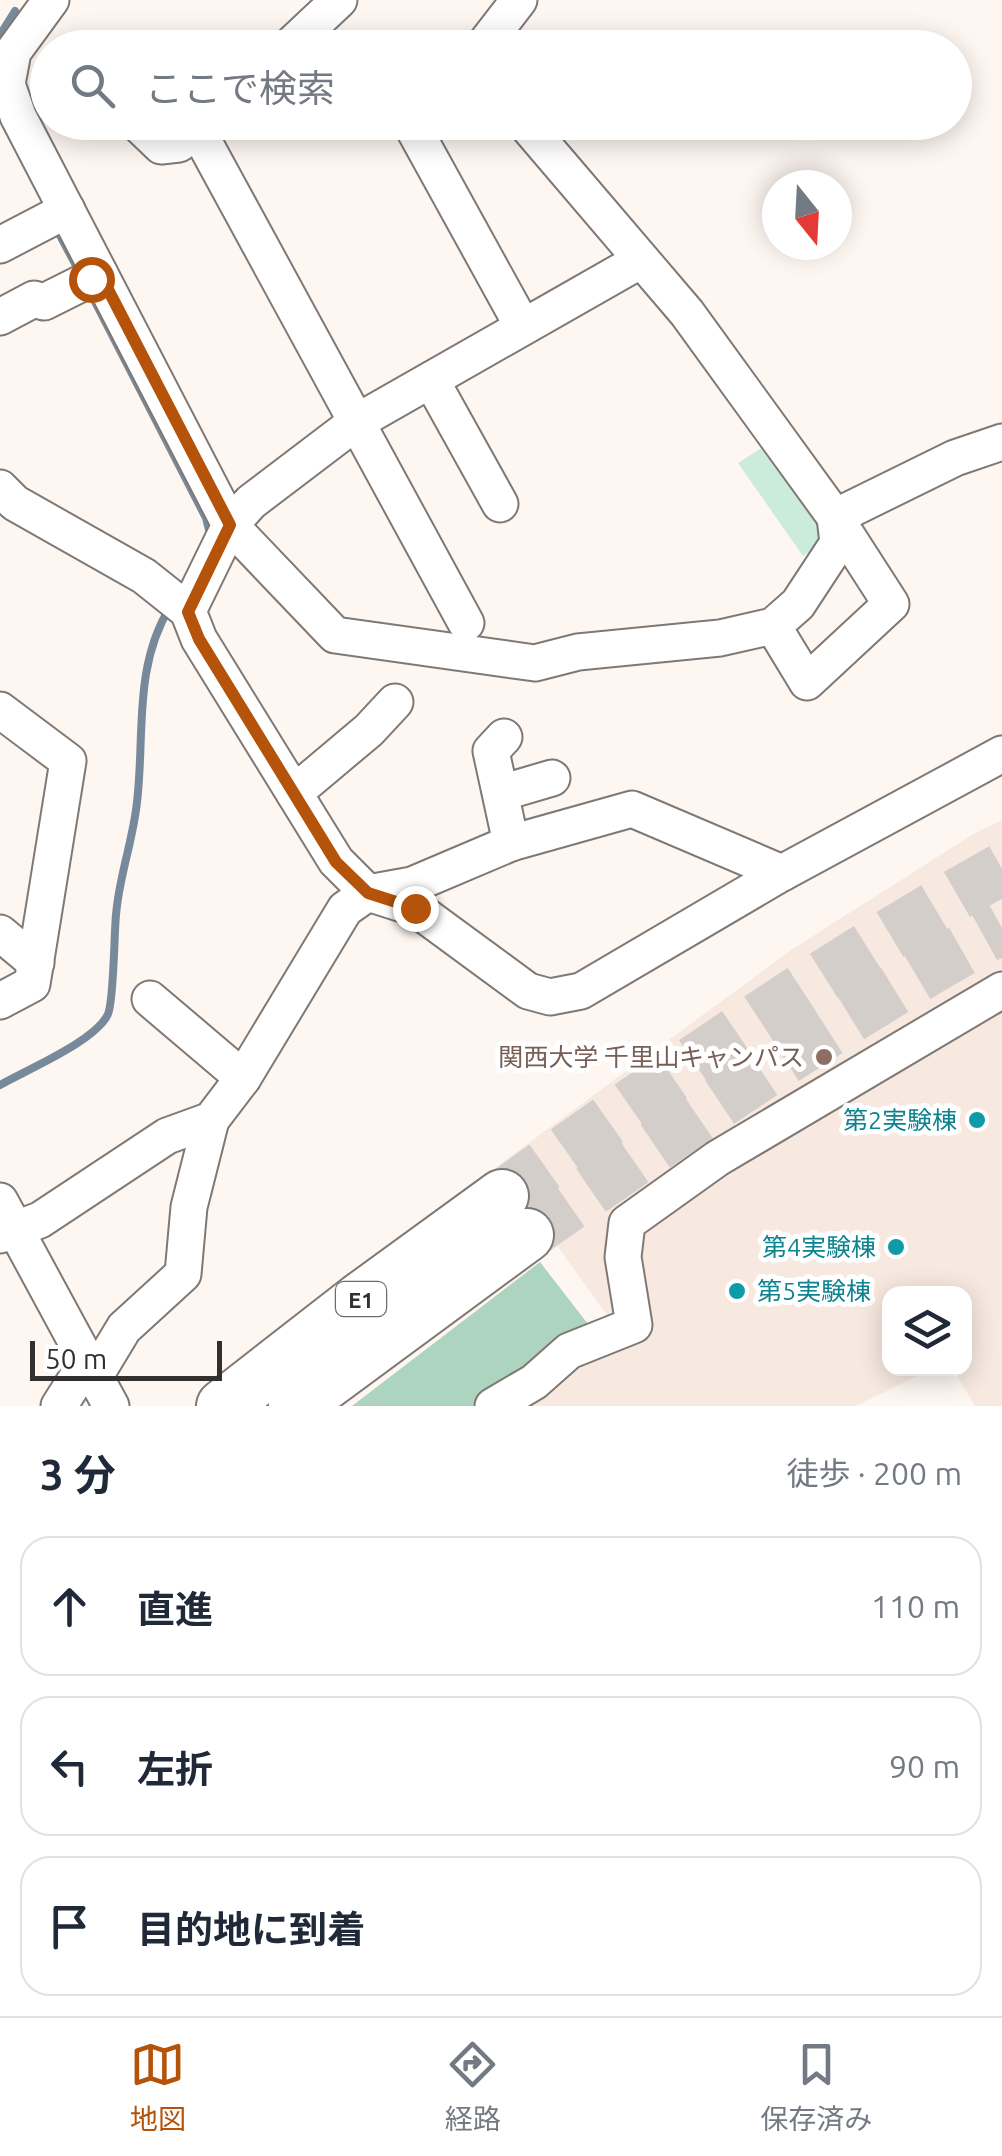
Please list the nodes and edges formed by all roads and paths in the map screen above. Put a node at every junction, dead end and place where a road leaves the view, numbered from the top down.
1 (339, 0) edge
2 (519, 0) edge
3 (41, 17) edge
4 (307, 30) edge
5 (496, 30) edge
6 (5, 55) edge
7 (155, 140) edge
8 (184, 140) edge
9 (210, 140) edge
10 (420, 140) edge
11 (539, 140) edge
12 (55, 217) junction
13 (1, 241) edge
14 (641, 260) junction
15 (88, 280) junction
16 (0, 317) edge
17 (523, 327) junction
18 (431, 380) junction
19 (355, 424) junction
20 (1002, 442) edge
21 (5, 502) edge
22 (500, 504) dead end
23 (834, 517) junction
24 (230, 525) junction
25 (177, 604) junction
26 (466, 623) dead end
27 (773, 626) junction
28 (395, 702) dead end
29 (0, 710) edge
30 (504, 737) dead end
31 (1002, 754) edge
32 (552, 778) dead end
33 (501, 792) junction
34 (294, 794) junction
35 (639, 795) dead end
36 (575, 824) junction
37 (511, 844) junction
38 (782, 873) junction
39 (356, 901) junction
40 (0, 934) edge
41 (36, 963) junction
42 (1002, 990) edge
43 (150, 999) dead end
44 (0, 1001) edge
45 (242, 1078) junction
46 (212, 1120) junction
47 (5, 1222) edge
48 (98, 1382) edge
49 (59, 1406) edge
50 (222, 1406) edge
51 (295, 1406) edge
52 (493, 1406) edge

1 - 4 street
2 - 5 street
3 - 6 street
6 - 12 street
7 - 8 street
9 - 19 street
10 - 17 street
11 - 14 street
12 - 13 street
12 - 15 street
14 - 17 street
14 - 23 street
15 - 16 street
15 - 24 street
17 - 18 street
18 - 19 street
18 - 22 street
19 - 24 street
19 - 26 street
20 - 23 street
21 - 25 street
23 - 27 street
23 - 27 street
24 - 25 street
24 - 27 street
25 - 34 street
28 - 34 street
29 - 41 street
30 - 33 street
31 - 38 street
32 - 33 street
33 - 37 street
34 - 39 street
35 - 36 street
36 - 37 street
36 - 38 street
37 - 39 street
38 - 39 street
39 - 45 street
40 - 41 street
41 - 44 street
42 - 52 street
43 - 45 street
45 - 46 street
46 - 47 street
46 - 48 street
47 - 48 street
48 - 49 street
50 - 51 highway, E1

